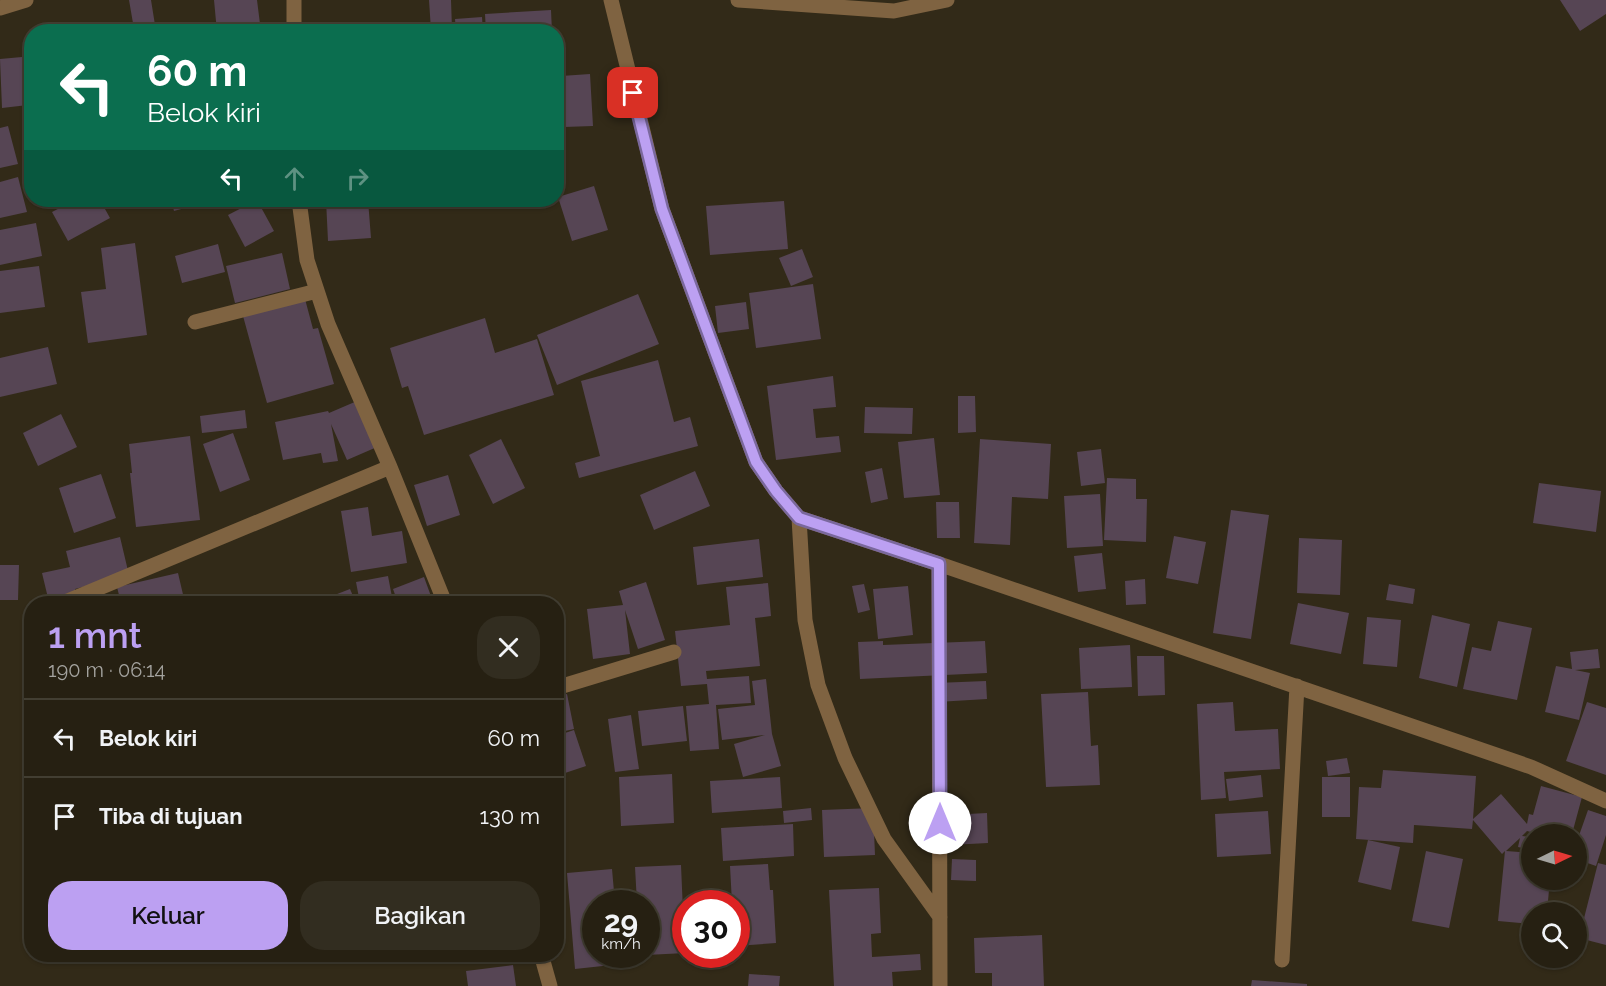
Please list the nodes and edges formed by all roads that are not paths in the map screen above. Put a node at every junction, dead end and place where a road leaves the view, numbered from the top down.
1 (26, 0) edge
2 (294, 0) edge
3 (611, 0) edge
4 (738, 0) edge
5 (947, 0) edge
6 (0, 8) edge
7 (294, 24) edge
8 (299, 207) edge
9 (317, 291) junction
10 (195, 322) dead end
11 (390, 467) junction
12 (799, 518) junction
13 (939, 564) junction
14 (80, 596) edge
15 (443, 596) edge
16 (674, 652) dead end
17 (564, 686) edge
18 (1297, 686) junction
19 (1606, 801) edge
20 (940, 917) junction
21 (1282, 960) dead end
22 (543, 962) edge
23 (550, 986) edge
24 (940, 986) edge

1 - 6 street
2 - 7 street
3 - 12 street
4 - 5 street
8 - 9 street
9 - 10 street
9 - 11 street
11 - 14 street
11 - 15 street
12 - 13 street
12 - 20 street
13 - 18 street
13 - 20 street
16 - 17 street
18 - 19 street
18 - 21 street
20 - 24 street
22 - 23 street

